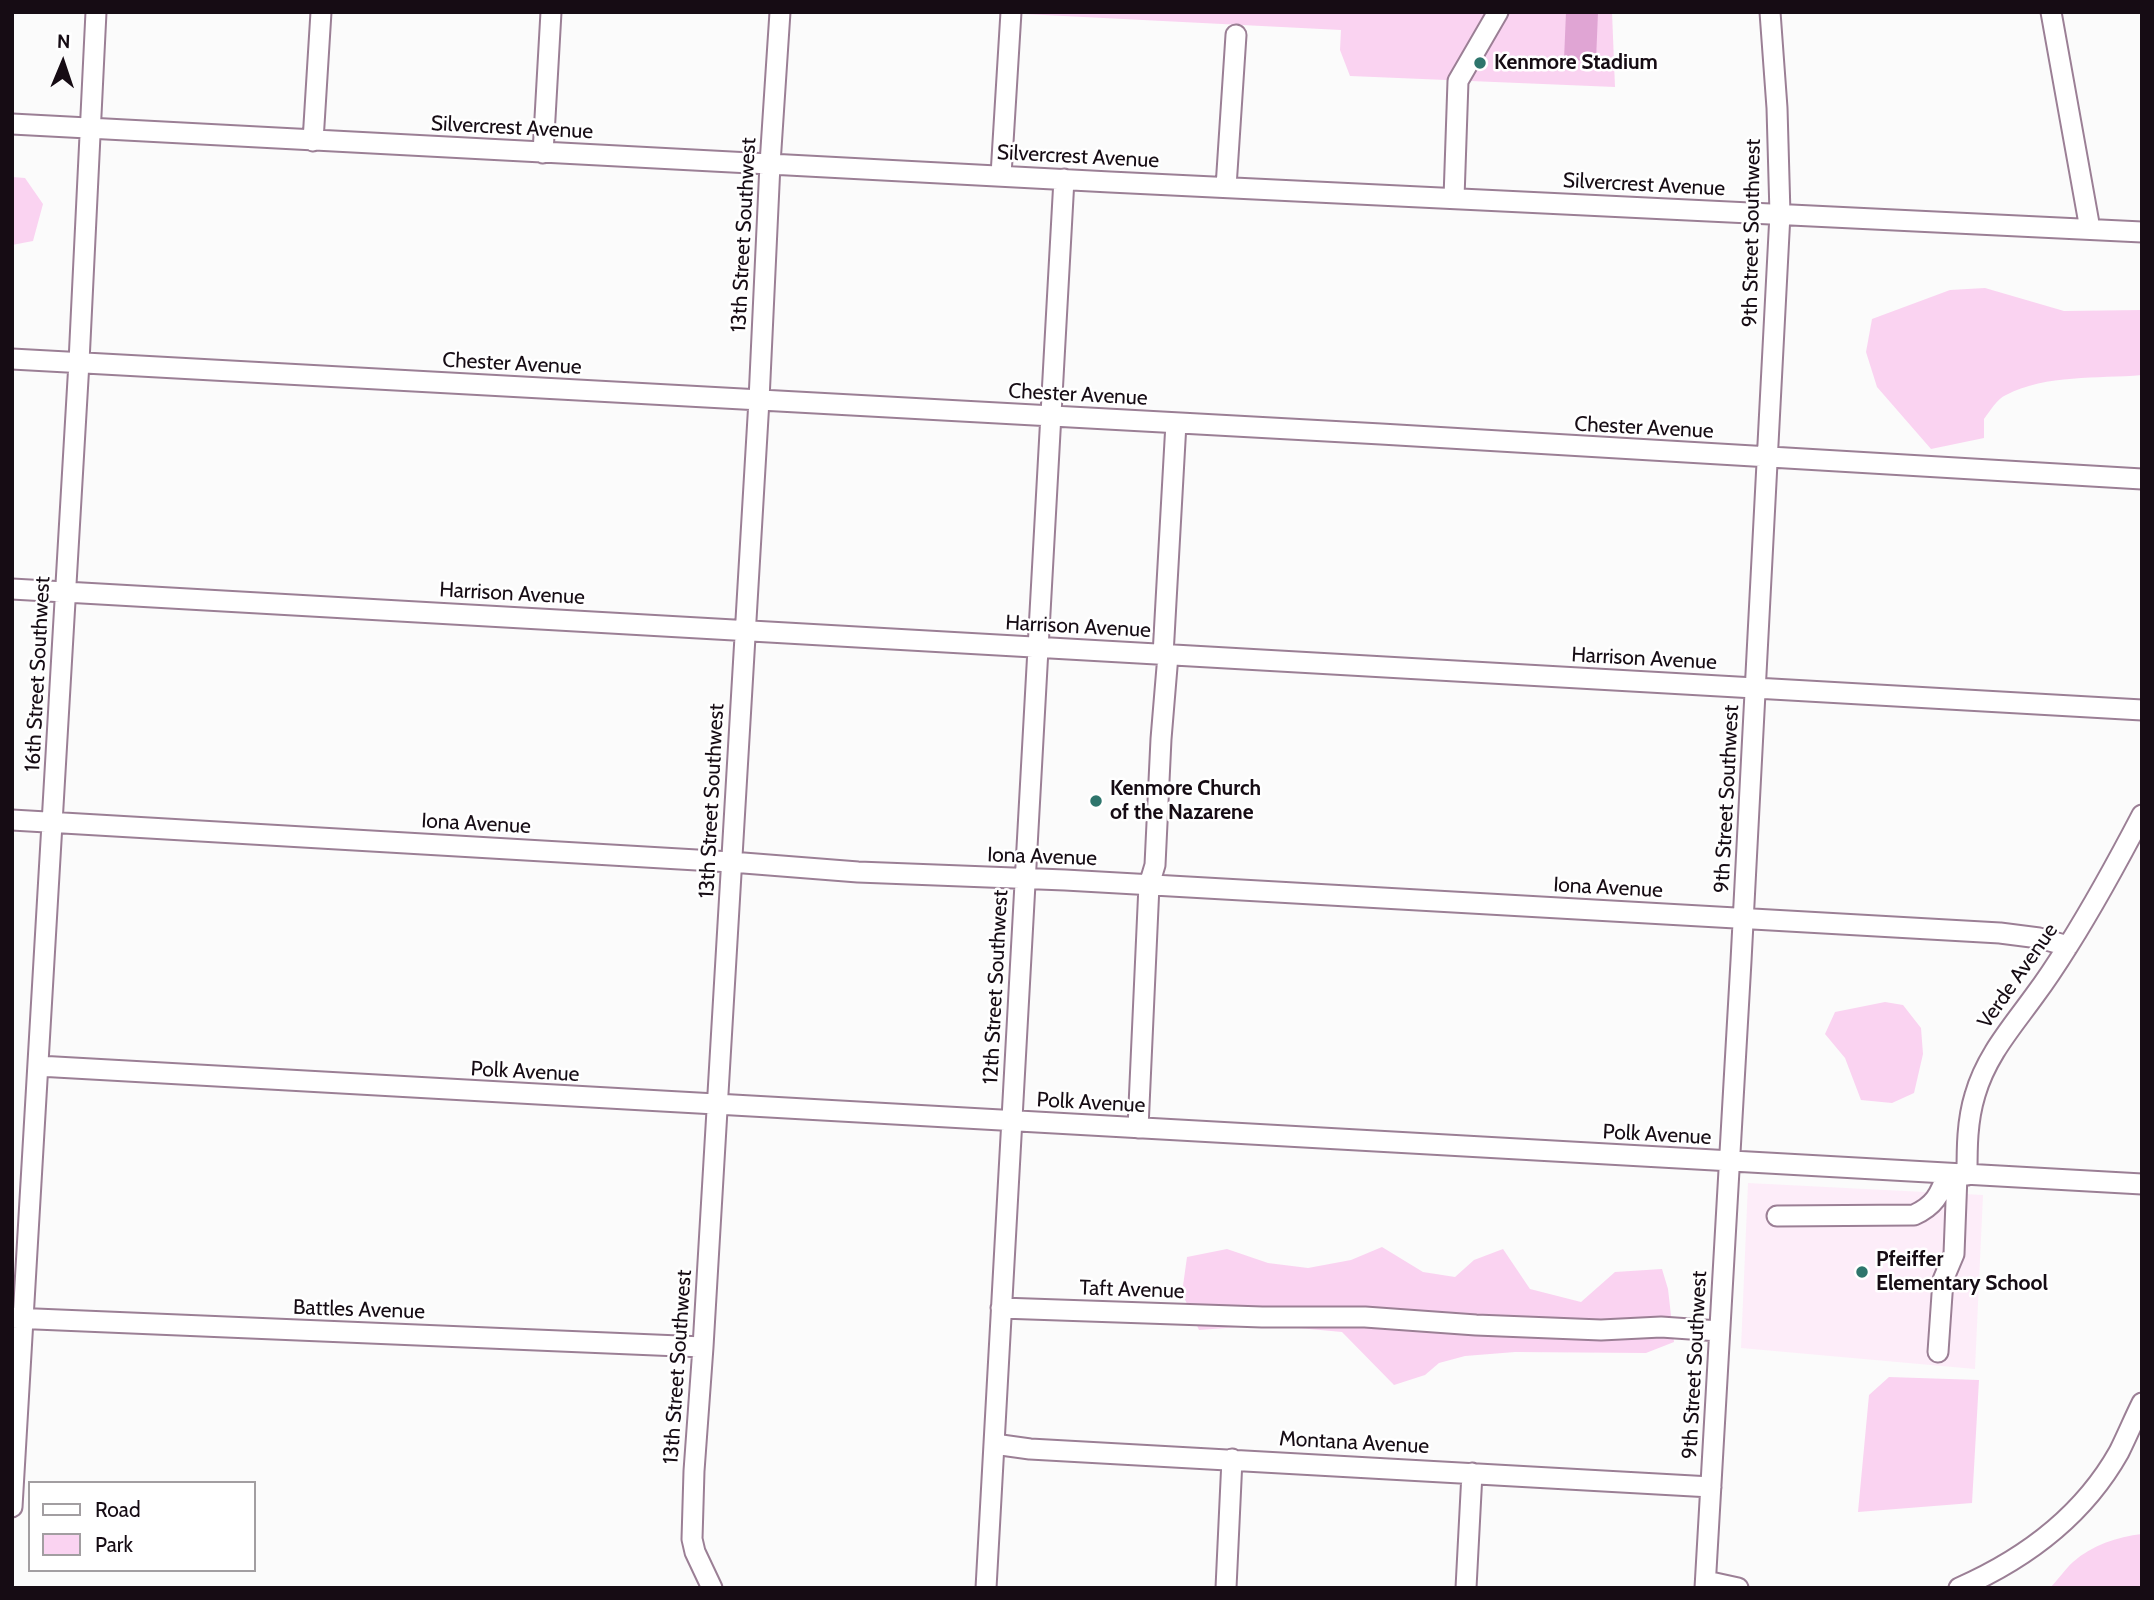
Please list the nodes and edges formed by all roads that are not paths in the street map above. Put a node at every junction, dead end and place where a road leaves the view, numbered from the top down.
1 (96, 12) edge
2 (321, 12) edge
3 (551, 12) edge
4 (780, 12) edge
5 (1011, 12) edge
6 (1497, 12) edge
7 (1770, 12) edge
8 (2051, 12) edge
9 (1236, 35) dead end
10 (12, 124) edge
11 (91, 128) junction
12 (313, 141) junction
13 (543, 153) junction
14 (770, 164) junction
15 (1001, 175) junction
16 (1064, 178) junction
17 (1226, 187) junction
18 (1454, 198) junction
19 (1780, 215) junction
20 (2090, 229) junction
21 (2142, 232) edge
22 (12, 359) edge
23 (79, 362) junction
24 (759, 400) junction
25 (1052, 416) junction
26 (1176, 423) junction
27 (1767, 457) junction
28 (2142, 479) edge
29 (12, 589) edge
30 (65, 592) junction
31 (744, 630) junction
32 (1038, 648) junction
33 (1165, 655) junction
34 (1756, 688) junction
35 (2142, 710) edge
36 (2142, 815) edge
37 (12, 820) edge
38 (52, 822) junction
39 (731, 862) junction
40 (1025, 878) junction
41 (1149, 885) junction
42 (1743, 918) junction
43 (2068, 946) junction
44 (38, 1066) junction
45 (717, 1105) junction
46 (1011, 1121) junction
47 (1138, 1128) junction
48 (1729, 1162) junction
49 (1957, 1175) junction
50 (2142, 1184) edge
51 (1777, 1216) dead end
52 (1001, 1308) junction
53 (17, 1319) edge
54 (1719, 1331) junction
55 (703, 1347) junction
56 (1938, 1352) dead end
57 (2142, 1403) edge
58 (994, 1444) junction
59 (1233, 1458) junction
60 (1472, 1473) junction
61 (1711, 1487) junction
62 (12, 1507) edge
63 (1706, 1584) edge
64 (712, 1588) edge
65 (986, 1588) edge
66 (1226, 1588) edge
67 (1466, 1588) edge
68 (1738, 1588) edge
69 (1959, 1588) edge

1 - 11 street, 16th Street Southwest
2 - 12 street
3 - 13 street
4 - 14 street, 13th Street Southwest
5 - 15 street
6 - 18 street
7 - 19 street, 9th Street Southwest
8 - 20 street
9 - 17 street
10 - 11 street, Silvercrest Avenue
11 - 12 street, Silvercrest Avenue
11 - 23 street, 16th Street Southwest
12 - 13 street, Silvercrest Avenue
13 - 14 street, Silvercrest Avenue
14 - 15 street, Silvercrest Avenue
14 - 24 street, 13th Street Southwest
15 - 16 street, Silvercrest Avenue
16 - 17 street, Silvercrest Avenue
16 - 25 street, 12th Street Southwest
17 - 18 street, Silvercrest Avenue
18 - 19 street, Silvercrest Avenue
19 - 20 street, Silvercrest Avenue
19 - 27 street, 9th Street Southwest
20 - 21 street, Silvercrest Avenue
22 - 23 street, Chester Avenue
23 - 24 street, Chester Avenue
23 - 30 street, 16th Street Southwest
24 - 25 street, Chester Avenue
24 - 31 street, 13th Street Southwest
25 - 26 street, Chester Avenue
25 - 32 street, 12th Street Southwest
26 - 27 street, Chester Avenue
26 - 33 street
27 - 28 street, Chester Avenue
27 - 34 street, 9th Street Southwest
29 - 30 street, Harrison Avenue
30 - 31 street, Harrison Avenue
30 - 38 street, 16th Street Southwest
31 - 32 street, Harrison Avenue
31 - 39 street, 13th Street Southwest
32 - 33 street, Harrison Avenue
32 - 40 street, 12th Street Southwest
33 - 34 street, Harrison Avenue
33 - 41 street
34 - 35 street, Harrison Avenue
34 - 42 street, 9th Street Southwest
36 - 43 street, Verde Avenue
37 - 38 street, Iona Avenue
38 - 39 street, Iona Avenue
38 - 44 street, 16th Street Southwest
39 - 40 street, Iona Avenue
39 - 45 street, 13th Street Southwest
40 - 41 street, Iona Avenue
40 - 46 street, 12th Street Southwest
41 - 42 street, Iona Avenue
41 - 47 street
42 - 43 street, Iona Avenue
42 - 48 street, 9th Street Southwest
43 - 49 street, Verde Avenue
44 - 45 street, Polk Avenue
44 - 53 street, 16th Street Southwest
45 - 46 street, Polk Avenue
45 - 55 street, 13th Street Southwest
46 - 47 street, Polk Avenue
46 - 52 street, 12th Street Southwest
47 - 48 street, Polk Avenue
48 - 49 street, Polk Avenue
48 - 54 street, 9th Street Southwest
49 - 50 street, Polk Avenue
49 - 51 street
49 - 56 street, Verde Avenue
52 - 54 street, Taft Avenue
52 - 58 street, 12th Street Southwest
53 - 55 street, Battles Avenue
53 - 62 street, 16th Street Southwest
54 - 61 street, 9th Street Southwest
55 - 64 street, 13th Street Southwest
57 - 69 street
58 - 59 street, Montana Avenue
58 - 65 street, 12th Street Southwest
59 - 60 street, Montana Avenue
59 - 66 street
60 - 61 street, Montana Avenue
60 - 67 street
61 - 63 street, 9th Street Southwest
63 - 68 street

